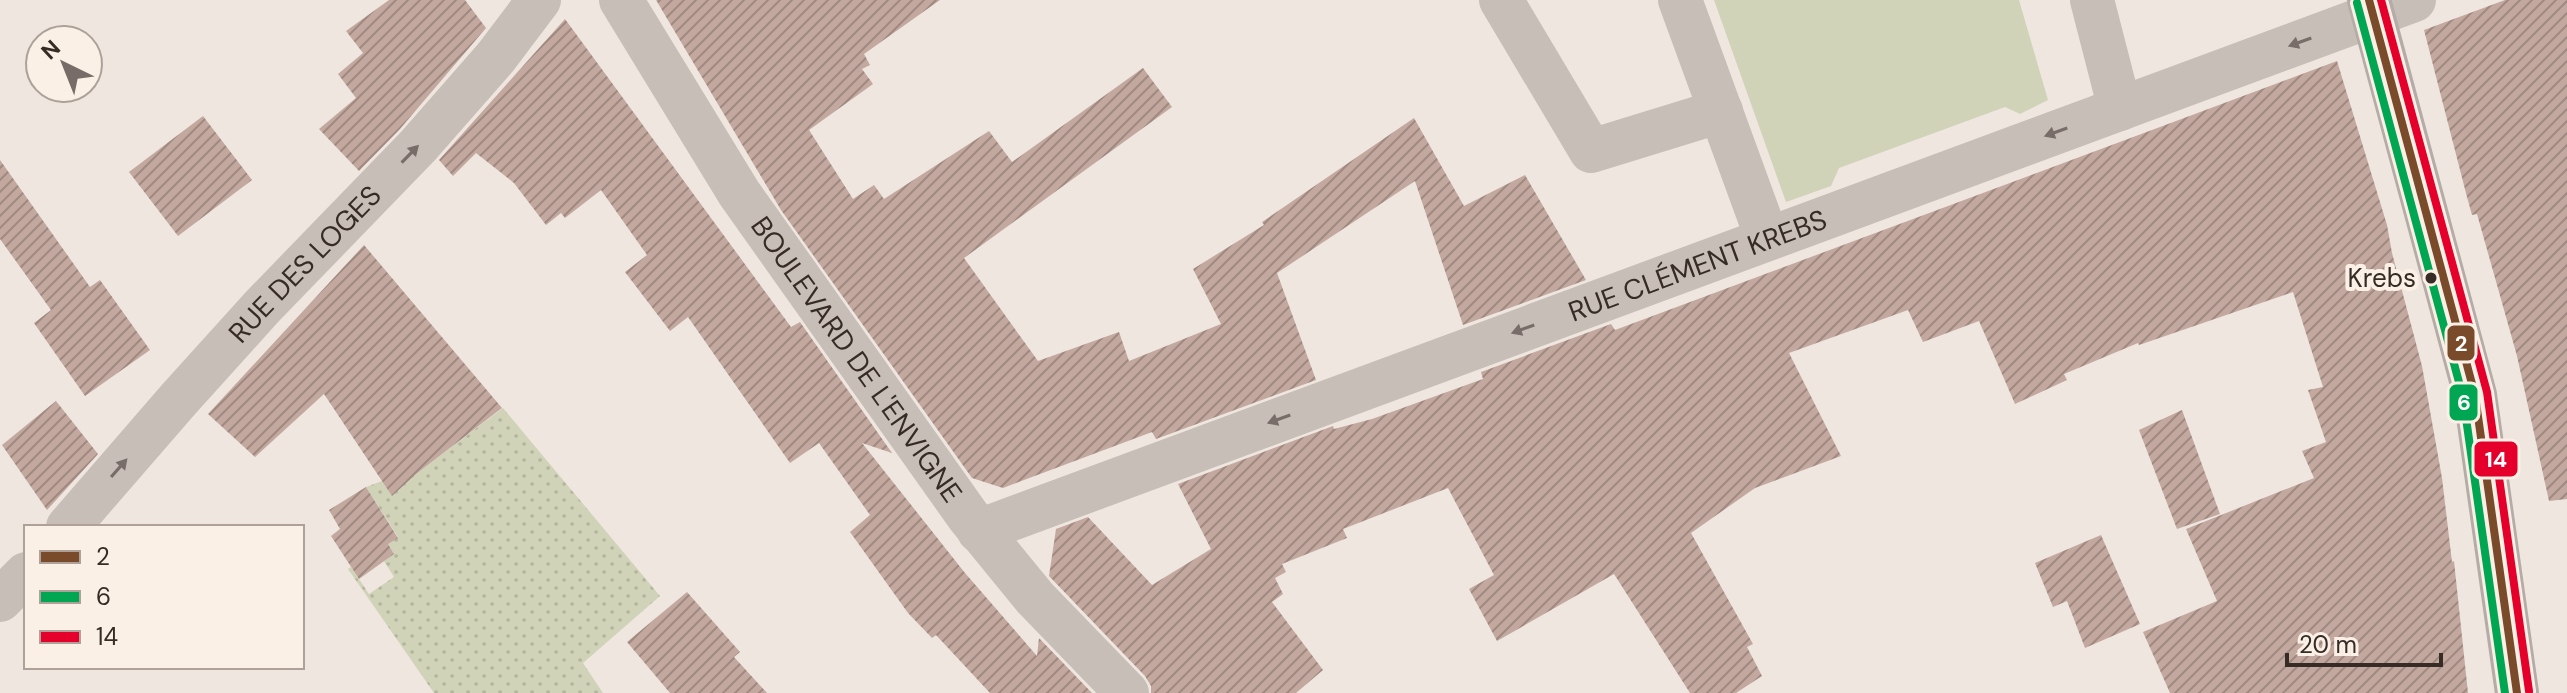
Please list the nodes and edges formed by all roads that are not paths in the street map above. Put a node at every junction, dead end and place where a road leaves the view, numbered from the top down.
1 (539, 0) edge
2 (621, 0) edge
3 (1501, 0) edge
4 (1680, 0) edge
5 (2092, 0) edge
6 (2414, 0) edge
7 (2371, 8) edge
8 (2120, 109) junction
9 (1721, 111) junction
10 (1767, 238) junction
11 (70, 525) edge
12 (979, 531) junction
13 (24, 576) edge
14 (0, 600) edge
15 (1127, 693) edge
16 (2517, 693) edge

11 -> 1 street, RUE DES LOGES
2 - 12 street, BOULEVARD DE L'ENVIGNE
3 - 9 street
4 - 9 street
5 - 8 street
6 - 7 street, RUE CLÉMENT KREBS
7 -> 8 street, RUE CLÉMENT KREBS
7 - 16 main road
8 -> 10 street, RUE CLÉMENT KREBS
9 - 10 street
10 -> 12 street, RUE CLÉMENT KREBS
12 - 15 street, BOULEVARD DE L'ENVIGNE
13 - 14 street

